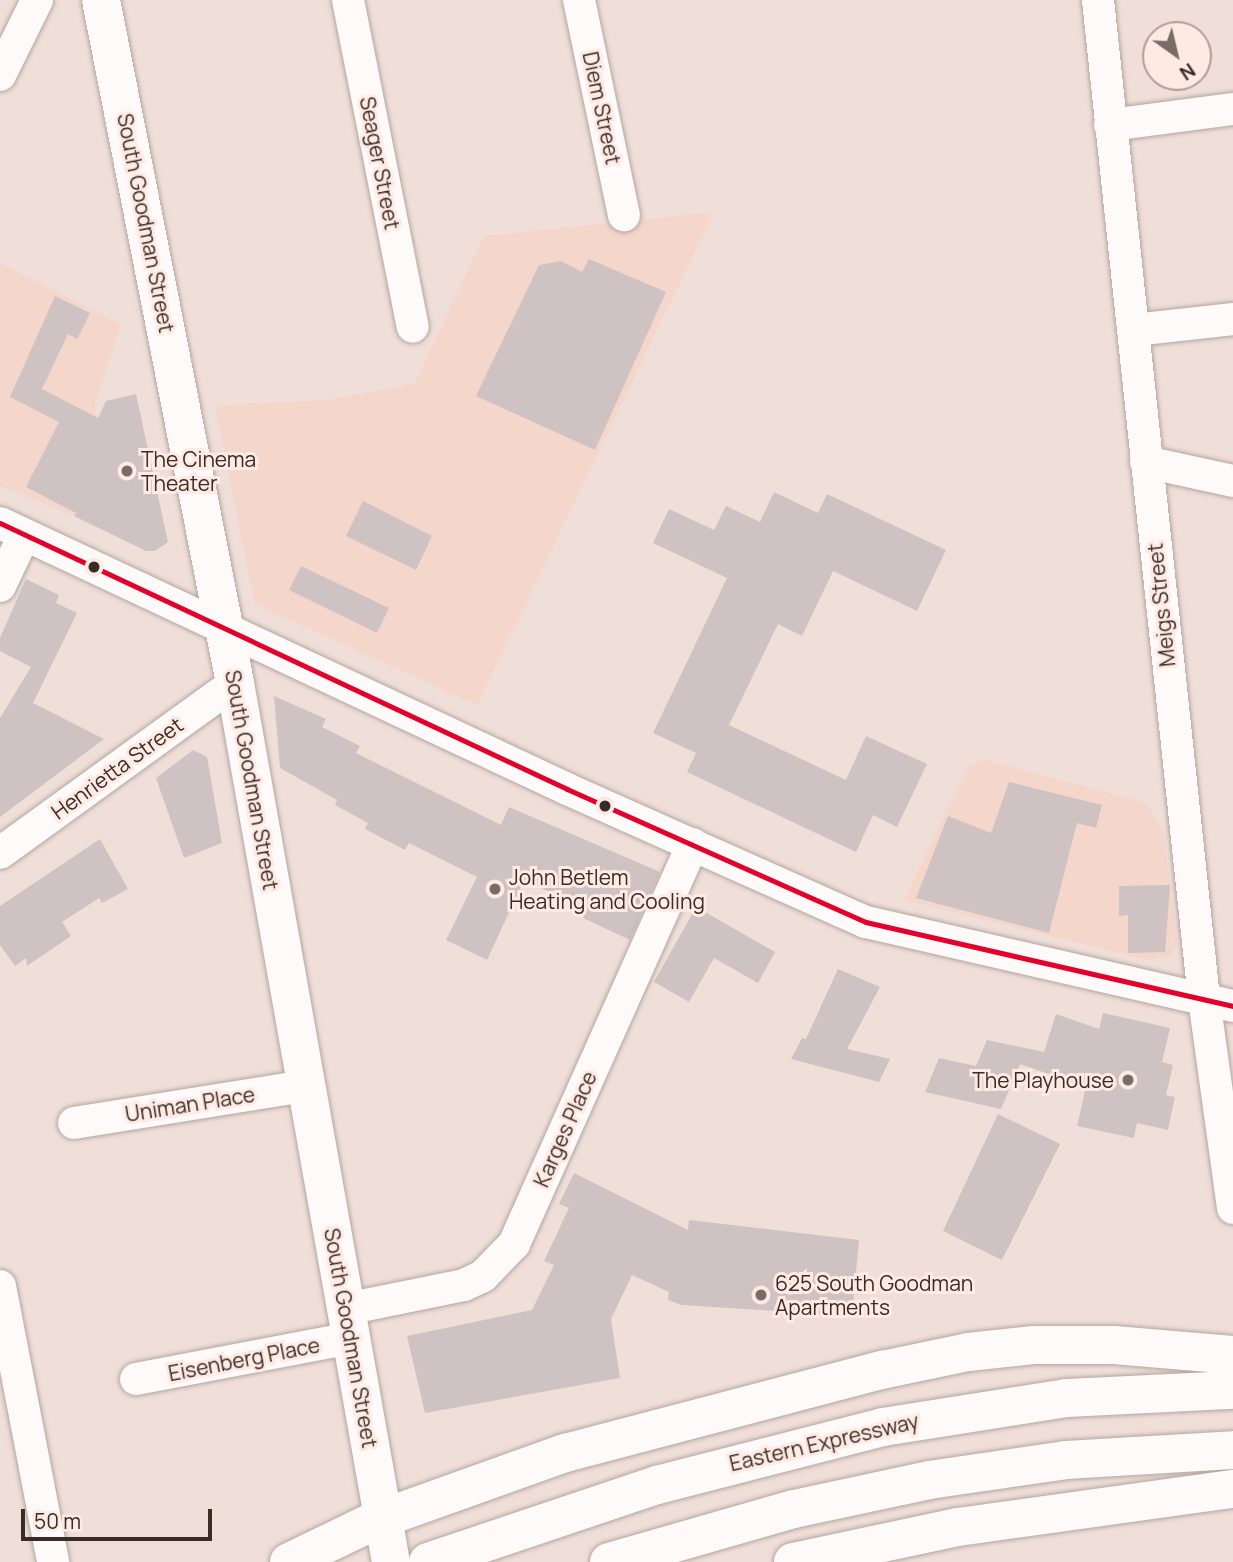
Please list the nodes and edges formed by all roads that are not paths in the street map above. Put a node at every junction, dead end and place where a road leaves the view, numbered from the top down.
1 (37, 0) edge
2 (101, 0) edge
3 (348, 0) edge
4 (579, 0) edge
5 (1098, 0) edge
6 (0, 75) edge
7 (1233, 109) edge
8 (1110, 125) junction
9 (624, 215) dead end
10 (1233, 319) edge
11 (413, 327) dead end
12 (1134, 330) junction
13 (1146, 462) junction
14 (1233, 481) edge
15 (12, 529) edge
16 (0, 586) edge
17 (224, 627) junction
18 (235, 683) junction
19 (693, 844) junction
20 (0, 853) edge
21 (1219, 1002) edge
22 (306, 1086) junction
23 (74, 1123) dead end
24 (1233, 1208) edge
25 (0, 1286) edge
26 (349, 1323) junction
27 (1233, 1356) edge
28 (136, 1379) dead end
29 (1233, 1390) edge
30 (1233, 1450) edge
31 (1233, 1489) edge
32 (387, 1538) edge
33 (53, 1562) edge
34 (289, 1562) edge
35 (428, 1562) edge
36 (609, 1562) edge
37 (793, 1562) edge

1 - 6 street
2 - 17 main road, South Goodman Street
3 - 11 street, Seager Street
4 - 9 street, Diem Street
5 - 8 street, Meigs Street
7 - 8 street
8 - 12 street, Meigs Street
10 - 12 street
12 - 13 street, Meigs Street
13 - 14 street
13 - 21 street, Meigs Street
15 - 16 street
15 - 17 street
17 - 18 main road, South Goodman Street
17 - 19 street
18 - 20 street, Henrietta Street
18 - 22 main road, South Goodman Street
19 - 21 street
19 - 26 street, Karges Place
21 - 24 street, Meigs Street
22 - 23 street, Uniman Place
22 - 26 main road, South Goodman Street
25 - 33 street
26 - 28 street, Eisenberg Place
26 - 32 main road, South Goodman Street
27 - 32 main road
29 - 35 main road, Eastern Expressway
30 - 36 main road
31 - 37 main road
32 - 34 main road

